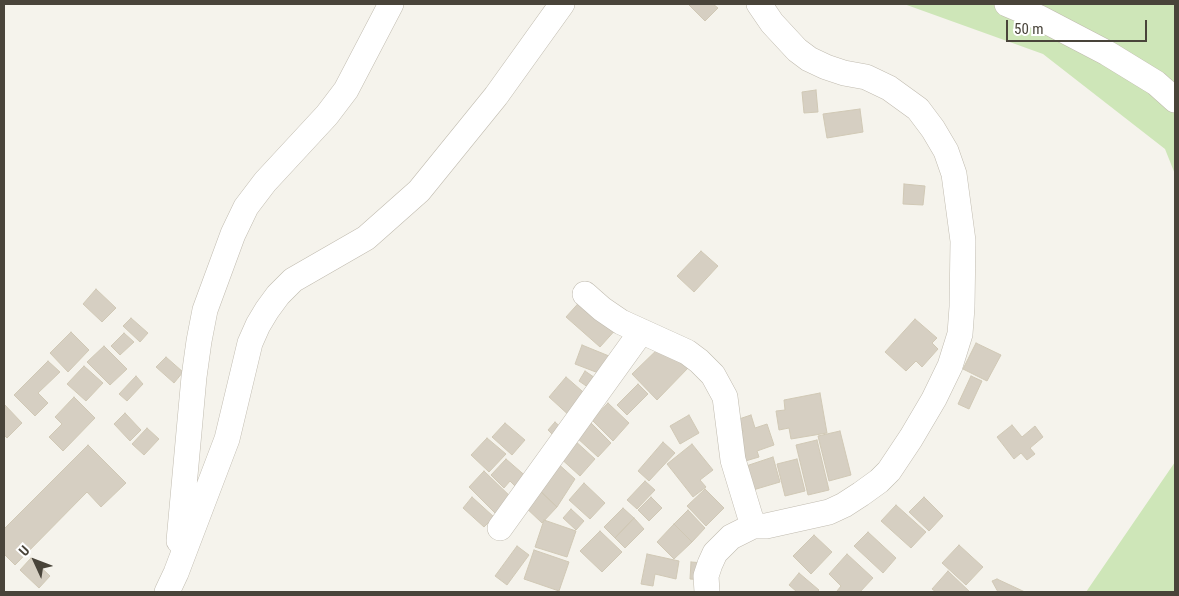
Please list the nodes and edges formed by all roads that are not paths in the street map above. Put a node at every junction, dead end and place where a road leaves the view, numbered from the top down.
1 (391, 4) edge
2 (562, 4) edge
3 (759, 4) edge
4 (1006, 4) edge
5 (1175, 100) edge
6 (585, 294) dead end
7 (641, 332) junction
8 (753, 526) junction
9 (500, 528) dead end
10 (172, 583) edge
11 (707, 592) edge

1 - 10 street
2 - 10 street
3 - 8 street
4 - 5 street
6 - 7 street
7 - 8 street
7 - 9 street
8 - 11 street

